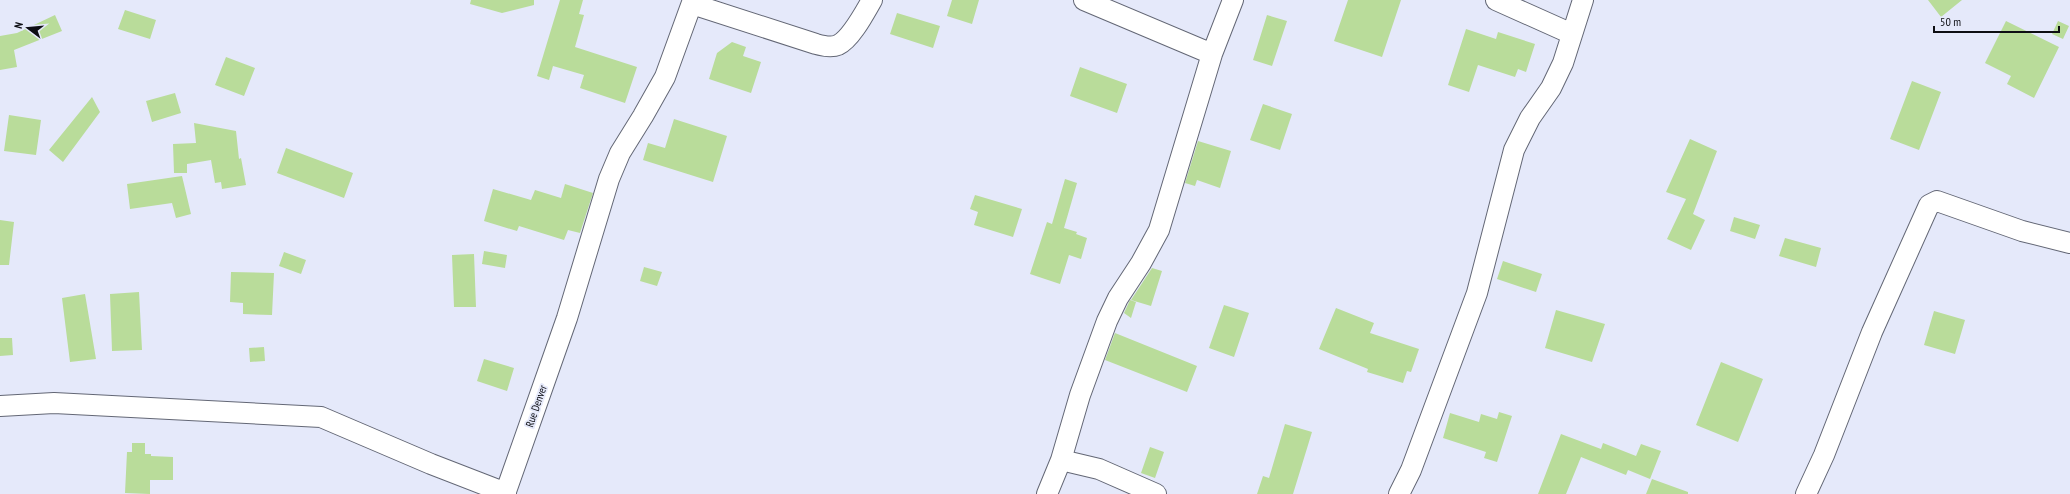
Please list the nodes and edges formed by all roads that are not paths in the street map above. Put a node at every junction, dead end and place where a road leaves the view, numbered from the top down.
1 (872, 0) edge
2 (1084, 0) edge
3 (1233, 0) edge
4 (1496, 0) edge
5 (1583, 0) edge
6 (693, 2) edge
7 (1572, 34) junction
8 (1212, 54) junction
9 (2070, 243) edge
10 (0, 406) edge
11 (1061, 460) junction
12 (506, 494) edge
13 (1047, 494) edge
14 (1156, 494) edge
15 (1399, 494) edge
16 (1806, 494) edge

1 - 6 street
2 - 8 street
3 - 8 street
4 - 7 street
5 - 7 street
6 - 12 street, Rue Denver
7 - 15 street
8 - 11 street
9 - 16 street
10 - 12 street
11 - 13 street
11 - 14 street

